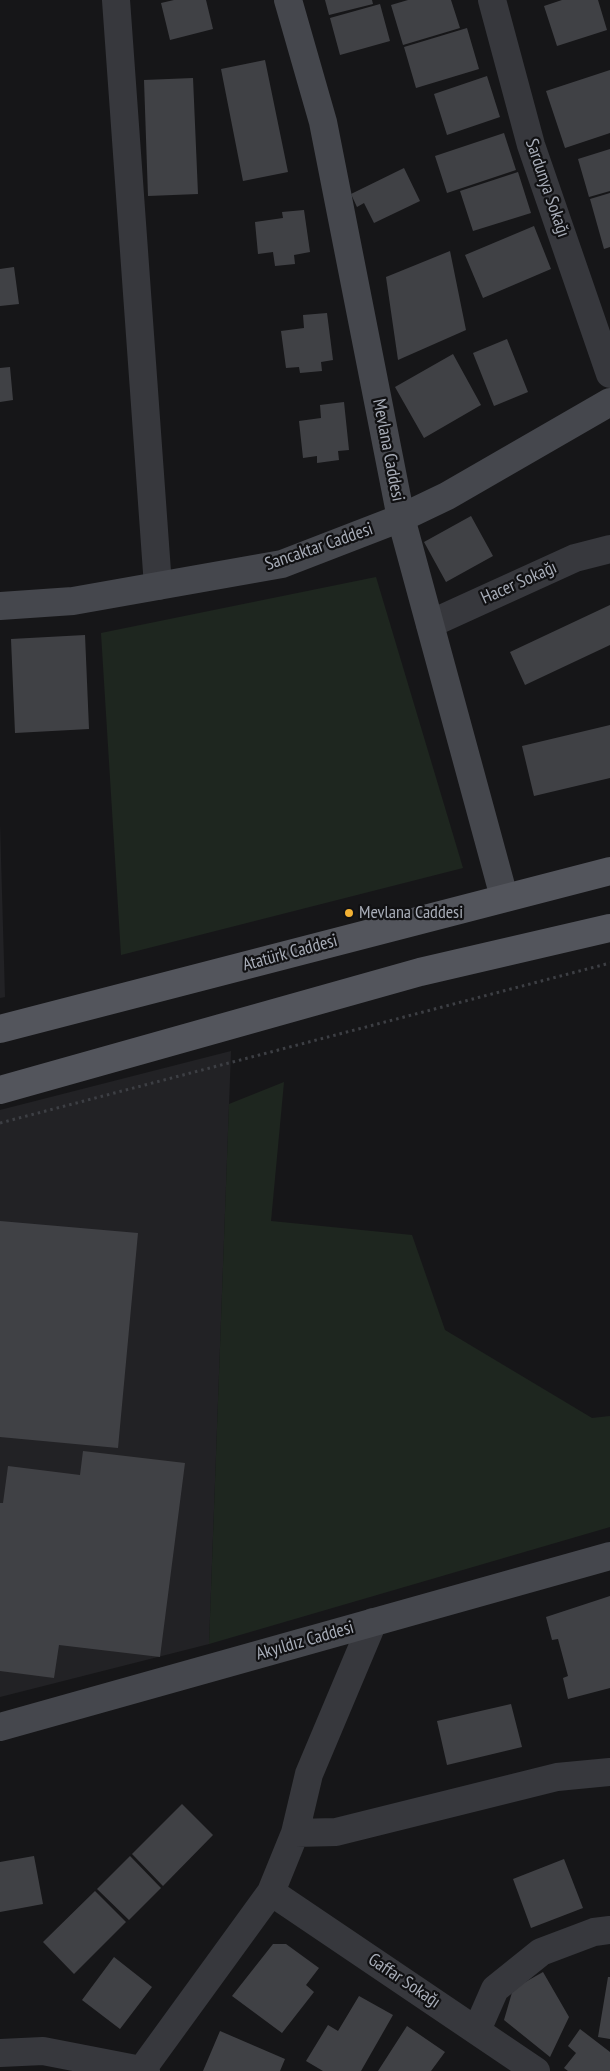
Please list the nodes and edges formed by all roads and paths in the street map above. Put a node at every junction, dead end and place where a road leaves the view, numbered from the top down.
1 (116, 0) edge
2 (288, 0) edge
3 (492, 0) edge
4 (610, 374) edge
5 (610, 402) edge
6 (402, 518) junction
7 (610, 548) edge
8 (158, 586) junction
9 (0, 606) edge
10 (430, 624) junction
11 (610, 871) edge
12 (504, 897) junction
13 (610, 928) edge
14 (610, 963) edge
15 (0, 1029) edge
16 (0, 1090) edge
17 (0, 1123) edge
18 (610, 1556) edge
19 (373, 1622) junction
20 (0, 1727) edge
21 (610, 1772) edge
22 (295, 1833) junction
23 (271, 1892) junction
24 (610, 1930) edge
25 (477, 2030) junction
26 (0, 2053) edge
27 (143, 2070) edge
28 (536, 2071) edge

1 - 8 street
2 - 6 street, Mevlana Caddesi
3 - 4 street, Sardunya Sokağı
5 - 6 street, Sancaktar Caddesi
6 - 8 street, Sancaktar Caddesi
6 - 10 street, Mevlana Caddesi
7 - 10 street, Hacer Sokağı
8 - 9 street, Sancaktar Caddesi
10 - 12 street, Mevlana Caddesi
11 - 12 main road, Atatürk Caddesi
12 - 15 main road, Atatürk Caddesi
13 - 16 main road
14 - 17 path
18 - 19 street, Akyıldız Caddesi
19 - 20 street, Akyıldız Caddesi
19 - 22 street
21 - 22 street
22 - 23 street
23 - 25 street, Gaffar Sokağı
23 - 27 street
24 - 25 street
25 - 28 street, Gaffar Sokağı
26 - 27 street

